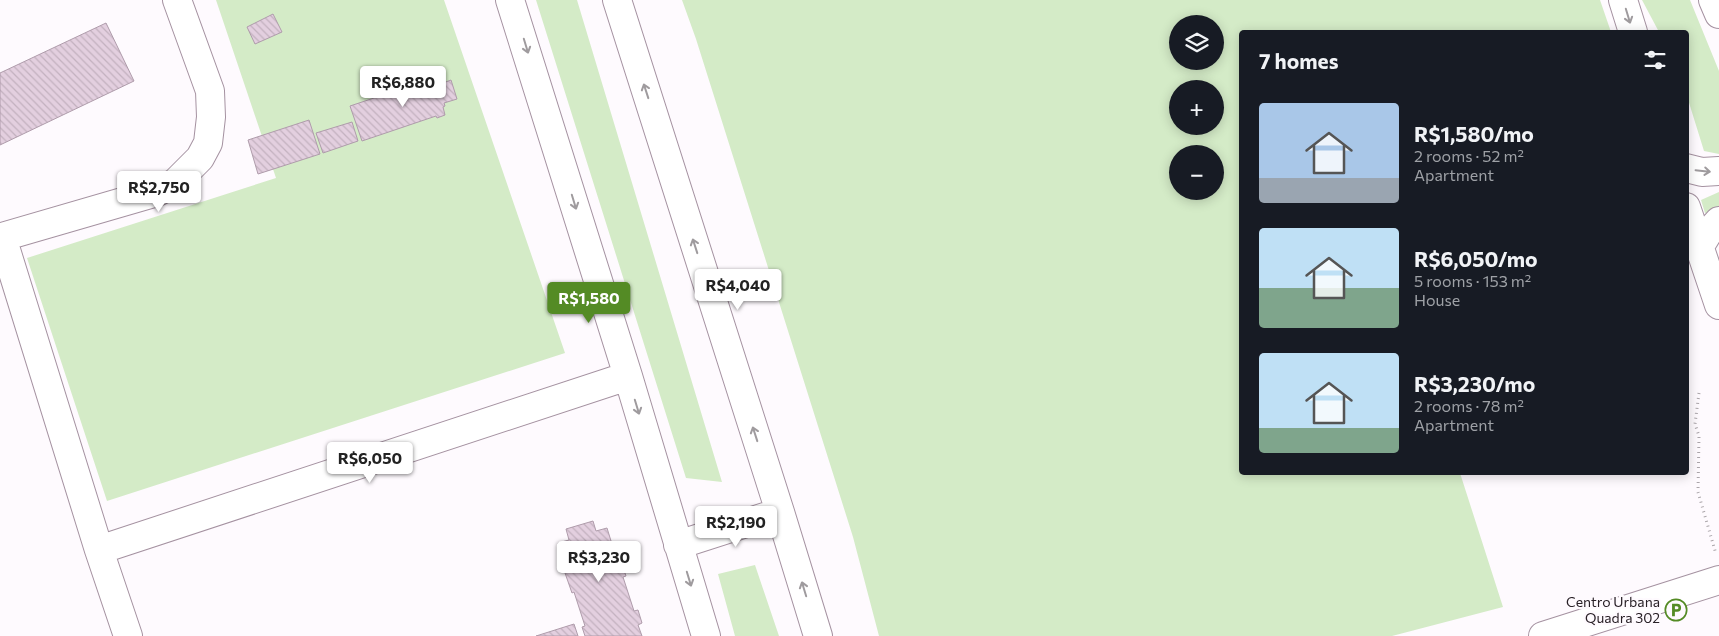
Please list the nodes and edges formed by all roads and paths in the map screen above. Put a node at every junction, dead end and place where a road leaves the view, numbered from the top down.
1 (177, 0) edge
2 (510, 0) edge
3 (617, 0) edge
4 (1623, 0) edge
5 (1713, 0) edge
6 (1719, 14) edge
7 (1632, 30) edge
8 (1689, 169) edge
9 (1719, 171) edge
10 (1689, 217) edge
11 (1719, 221) edge
12 (1, 237) edge
13 (1700, 246) junction
14 (1719, 305) edge
15 (628, 376) junction
16 (1700, 394) dead end
17 (780, 512) junction
18 (678, 545) junction
19 (99, 550) junction
20 (1718, 568) edge
21 (128, 636) edge
22 (706, 636) edge
23 (818, 636) edge
24 (1543, 636) edge

1 - 12 street
2 -> 15 street
17 -> 3 street
4 -> 7 street
5 - 6 street
8 -> 9 street
10 - 13 street
11 - 13 street
12 - 19 street
13 - 14 street
15 -> 18 street
15 - 19 street
16 - 20 path
17 - 18 street
23 -> 17 street
18 -> 22 street
19 - 21 street
20 - 24 street

